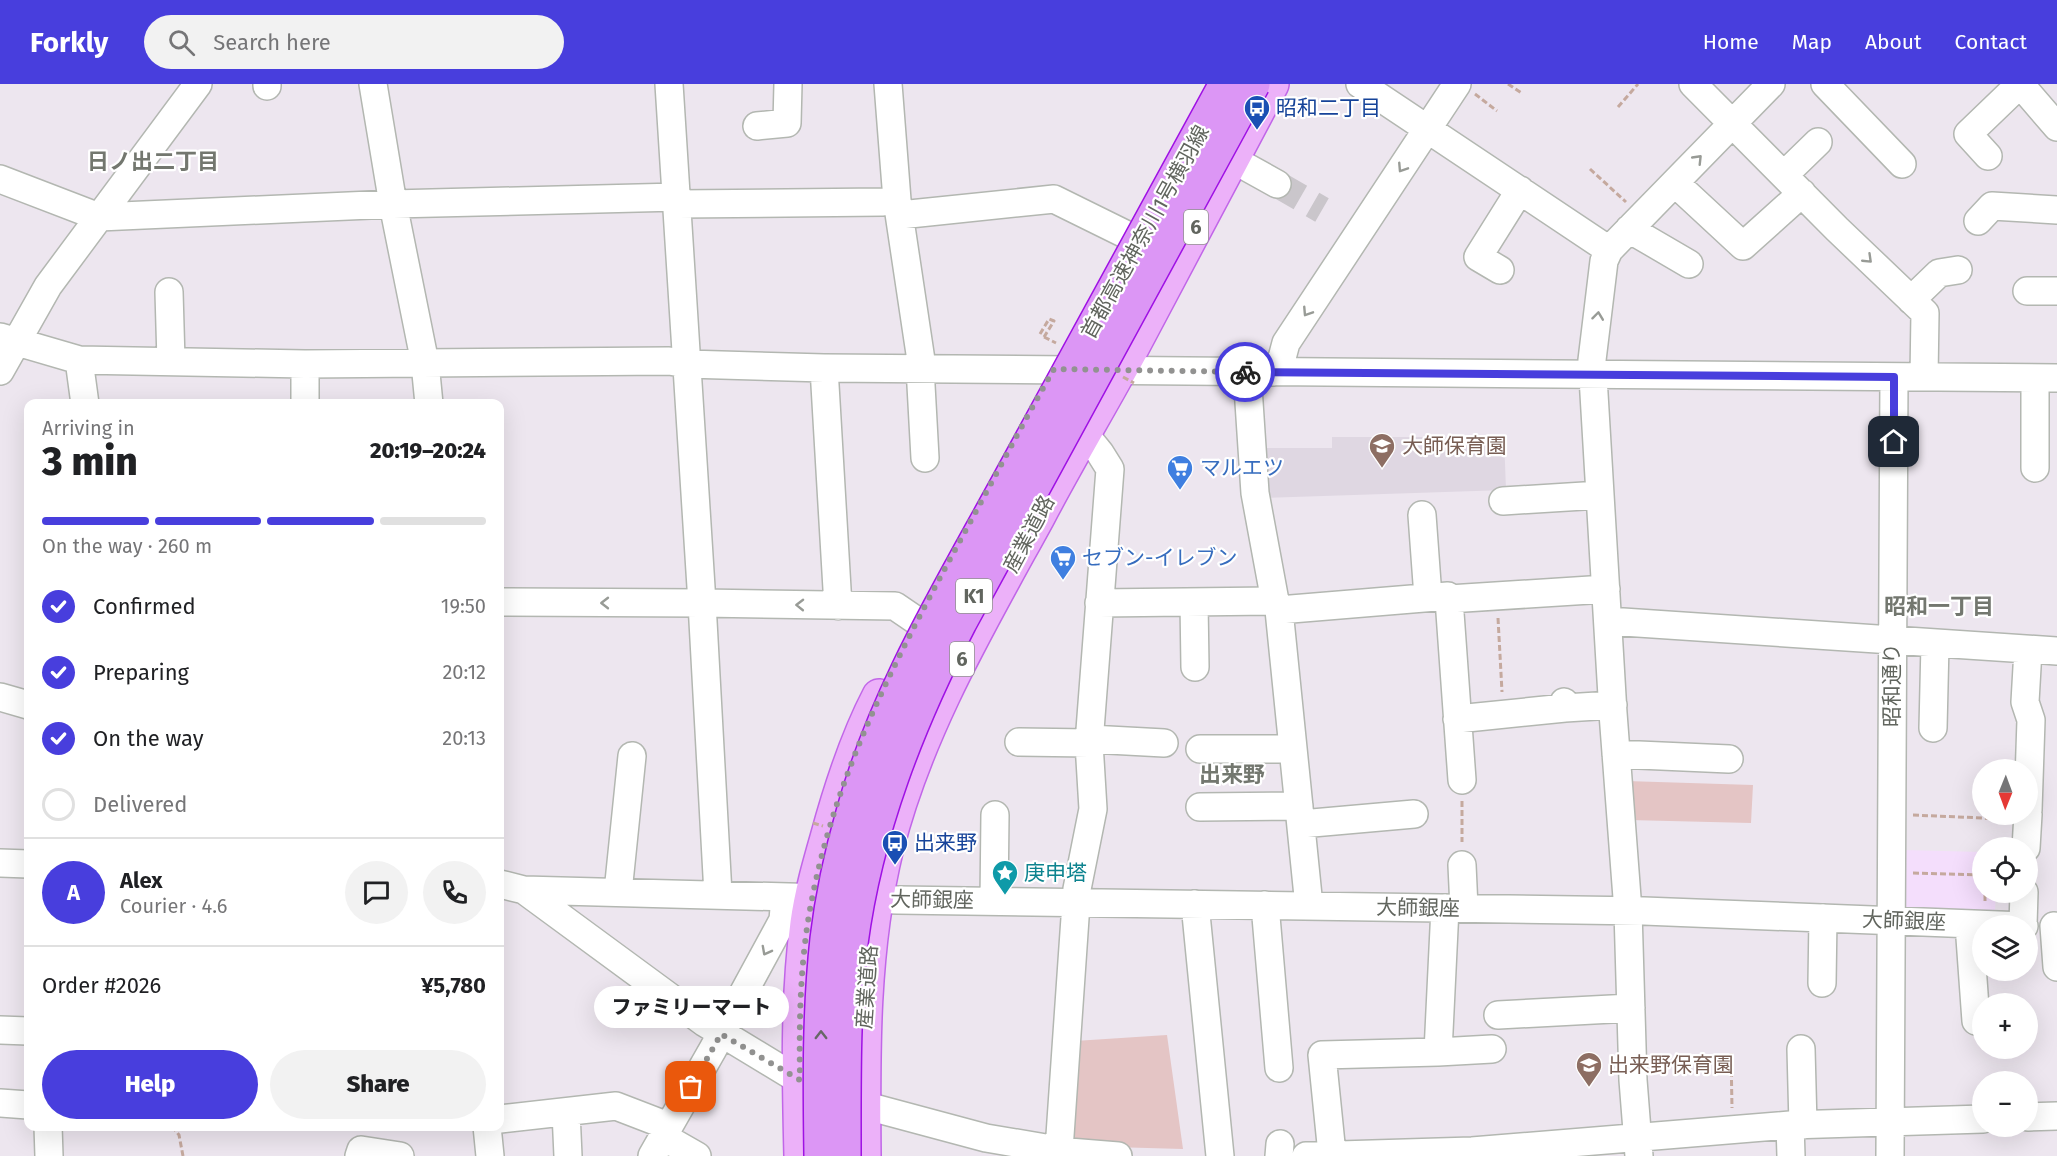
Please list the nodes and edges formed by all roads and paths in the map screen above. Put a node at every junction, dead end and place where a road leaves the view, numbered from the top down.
1 (198, 84) edge
2 (373, 84) edge
3 (669, 84) edge
4 (788, 84) edge
5 (888, 84) edge
6 (1210, 84) edge
7 (1226, 84) edge
8 (1253, 84) edge
9 (1272, 84) edge
10 (1360, 84) edge
11 (1508, 84) edge
12 (1638, 84) edge
13 (1693, 84) edge
14 (1771, 84) edge
15 (1825, 84) edge
16 (2020, 84) edge
17 (1463, 87) edge
18 (1523, 94) dead end
19 (1618, 107) dead end
20 (1497, 111) dead end
21 (1733, 123) junction
22 (757, 126) dead end
23 (2057, 127) edge
24 (1428, 128) junction
25 (1818, 142) dead end
26 (1988, 156) dead end
27 (1232, 159) junction
28 (1902, 164) dead end
29 (1590, 169) dead end
30 (0, 179) edge
31 (1675, 183) junction
32 (1277, 184) tunnel mouth
33 (1793, 184) junction
34 (1520, 190) junction
35 (678, 200) junction
36 (393, 204) junction
37 (899, 207) junction
38 (2057, 210) edge
39 (99, 217) junction
40 (1978, 221) dead end
41 (1635, 223) junction
42 (1129, 236) junction
43 (1608, 250) junction
44 (1689, 264) dead end
45 (1481, 268) dead end
46 (1959, 270) dead end
47 (2027, 291) dead end
48 (2057, 291) edge
49 (169, 292) dead end
50 (1911, 300) junction
51 (1040, 334) dead end
52 (1044, 337) dead end
53 (8, 339) edge
54 (79, 360) junction
55 (171, 361) junction
56 (425, 363) junction
57 (305, 364) junction
58 (687, 364) junction
59 (921, 367) junction
60 (824, 368) junction
61 (1054, 369) junction
62 (1120, 369) junction
63 (0, 371) edge
64 (1260, 372) junction
65 (1594, 374) junction
66 (1924, 376) junction
67 (1894, 377) junction
68 (2046, 378) edge
69 (84, 399) edge
70 (305, 399) edge
71 (429, 399) edge
72 (1083, 432) junction
73 (925, 458) dead end
74 (2035, 468) dead end
75 (1600, 495) junction
76 (1503, 501) dead end
77 (1422, 515) dead end
78 (1606, 589) junction
79 (1497, 596) junction
80 (1438, 598) junction
81 (504, 602) edge
82 (1194, 602) junction
83 (702, 603) junction
84 (1099, 603) junction
85 (838, 606) junction
86 (1277, 606) junction
87 (917, 621) junction
88 (1608, 621) junction
89 (1893, 641) junction
90 (1935, 644) junction
91 (2028, 650) junction
92 (2057, 651) edge
93 (1196, 668) dead end
94 (0, 697) edge
95 (24, 704) edge
96 (1613, 705) junction
97 (1503, 715) junction
98 (1457, 719) junction
99 (1933, 728) dead end
100 (1089, 741) junction
101 (1019, 742) dead end
102 (1164, 742) dead end
103 (1200, 749) dead end
104 (1293, 749) junction
105 (1616, 754) junction
106 (632, 756) dead end
107 (1729, 759) dead end
108 (2030, 759) edge
109 (1462, 780) joint
110 (1200, 807) dead end
111 (1414, 814) dead end
112 (1892, 814) junction
113 (994, 815) dead end
114 (1300, 815) junction
115 (1972, 815) edge
116 (0, 863) edge
117 (24, 864) edge
118 (1462, 865) joint
119 (1892, 872) junction
120 (1972, 875) edge
121 (512, 887) edge
122 (618, 892) junction
123 (718, 894) junction
124 (798, 897) junction
125 (876, 899) junction
126 (994, 901) junction
127 (1076, 902) junction
128 (1195, 904) junction
129 (1265, 905) junction
130 (1309, 906) junction
131 (1454, 908) junction
132 (1628, 911) junction
133 (1823, 918) junction
134 (1892, 921) junction
135 (1969, 924) junction
136 (1972, 924) edge
137 (2038, 928) edge
138 (2057, 968) edge
139 (1822, 983) dead end
140 (1974, 993) edge
141 (1631, 1008) junction
142 (1498, 1015) dead end
143 (0, 1030) edge
144 (24, 1031) edge
145 (721, 1034) junction
146 (1492, 1049) dead end
147 (1801, 1049) dead end
148 (1438, 1052) junction
149 (1731, 1053) dead end
150 (1279, 1068) dead end
151 (800, 1080) junction
152 (0, 1103) edge
153 (24, 1105) edge
154 (863, 1105) junction
155 (566, 1112) junction
156 (2057, 1116) edge
157 (2038, 1117) edge
158 (504, 1119) edge
159 (1972, 1119) edge
160 (1890, 1123) junction
161 (1796, 1125) junction
162 (1732, 1129) junction
163 (48, 1131) edge
164 (176, 1131) edge
165 (488, 1131) edge
166 (661, 1139) edge
167 (985, 1147) edge
168 (1638, 1147) edge
169 (1059, 1150) junction
170 (1332, 1154) junction
171 (49, 1156) edge
172 (183, 1156) edge
173 (359, 1156) edge
174 (400, 1156) edge
175 (490, 1156) edge
176 (568, 1156) edge
177 (698, 1156) edge
178 (801, 1156) edge
179 (821, 1156) edge
180 (844, 1156) edge
181 (864, 1156) edge
182 (1118, 1156) edge
183 (1220, 1156) edge
184 (1306, 1156) edge
185 (1791, 1156) edge
186 (1890, 1156) edge

1 - 39 street
2 - 36 street
3 - 35 street
4 - 22 street
5 - 37 street
6 - 42 main road
179 -> 7 highway, 首都高速神奈川1号横羽線 / K1, bridge
8 - 180 highway, 首都高速神奈川1号横羽線 / K1, bridge
9 - 27 main road, 産業道路 / 6
10 - 24 street
11 - 18 path
12 - 19 path
13 - 21 street
14 - 21 street
15 - 28 street
16 - 23 street
16 - 26 street
17 - 20 path
17 - 24 street
31 -> 21 street
21 - 33 street
24 - 34 street
24 -> 64 street
25 - 33 street
27 - 32 street
27 - 62 main road, 産業道路 / 6
29 - 41 path
30 - 39 street
31 - 33 street
31 - 41 street
33 -> 50 street
34 - 43 street
34 - 45 street
35 - 36 street
35 - 37 street
35 - 58 street
36 - 39 street
36 - 56 street
37 - 42 street
37 - 59 street
38 - 40 street
39 - 53 street
41 - 43 street
41 - 44 street
42 - 61 main road
65 -> 43 street
46 - 50 street
47 - 48 street
49 - 55 street
50 - 66 street
51 - 52 path
53 - 54 street
53 - 63 street
54 - 55 street
54 - 69 street
55 - 57 street
56 - 57 street
56 - 58 street
56 - 71 street
57 - 70 street
58 - 60 street
58 - 83 street
59 - 60 street
59 - 61 street
59 - 73 street
60 - 85 street
61 - 62 street
61 - 87 main road
62 - 64 street
62 - 72 main road, 産業道路 / 6
64 - 65 street
64 - 86 street
65 - 67 street
65 - 75 street
66 - 67 street
66 - 68 street
67 - 89 street, 昭和通り
68 - 74 street
72 - 84 street
72 - 125 main road, 産業道路 / 6
75 - 76 street
75 - 78 street
77 - 80 street
78 - 79 street
78 - 88 street
79 - 80 street
79 - 97 path
80 - 86 street
80 - 98 street
83 -> 81 street
82 - 84 street
82 - 86 street
82 - 93 street
85 -> 83 street
83 - 123 street
84 - 100 street
85 - 87 street
86 - 104 street
87 - 124 main road
88 - 89 street
88 - 96 street
89 - 90 street
89 - 112 street, 昭和通り
90 - 91 street
90 - 99 street
91 - 92 street
91 - 108 street
94 - 95 street
96 - 97 street
96 - 105 street
97 - 98 street
98 - 109 street
100 - 101 street
100 - 102 street
100 - 127 street
103 - 104 street
104 - 114 street
105 - 107 street
105 - 132 street
106 - 122 street
109 - 118 path
110 - 114 street
111 - 114 street
112 - 115 path
112 - 119 street, 昭和通り
113 - 126 street
114 - 130 street
116 - 117 street
118 - 131 street
119 - 120 path
119 - 134 street, 昭和通り
121 - 122 street, 大師銀座
121 - 145 street
122 - 123 street, 大師銀座
123 - 124 street, 大師銀座
124 - 125 street, 大師銀座
124 -> 145 street
124 - 151 main road
125 - 126 street, 大師銀座
125 - 154 main road, 産業道路 / 6
126 - 127 street, 大師銀座
127 - 128 street, 大師銀座
127 - 169 street
128 - 129 street, 大師銀座
128 - 183 street
129 - 130 street, 大師銀座
129 - 150 street
130 - 131 street, 大師銀座
131 - 132 street, 大師銀座
131 - 148 street
132 - 133 street, 大師銀座
132 - 141 street
133 - 134 street, 大師銀座
133 - 139 street
134 - 135 street, 大師銀座
134 - 160 street, 昭和通り
135 - 136 street, 大師銀座
135 - 140 street
137 - 138 street
141 - 142 street
141 - 168 street
143 - 144 street
145 - 151 street
145 - 166 street
146 - 148 street
147 - 161 street
148 - 170 street
149 - 162 path
151 - 154 street
151 - 178 main road
152 - 153 street
154 - 167 street
154 - 181 main road, 産業道路 / 6
155 - 158 street
155 - 166 street
155 - 176 street
156 - 157 street
159 - 160 street
160 - 161 street
160 - 186 street, 昭和通り
161 - 162 street
161 - 185 street
162 - 168 street
163 - 171 street
164 - 172 path
165 - 175 street
166 - 177 street
167 - 169 street
168 - 170 street
169 - 182 street
170 - 184 street
173 - 174 street

